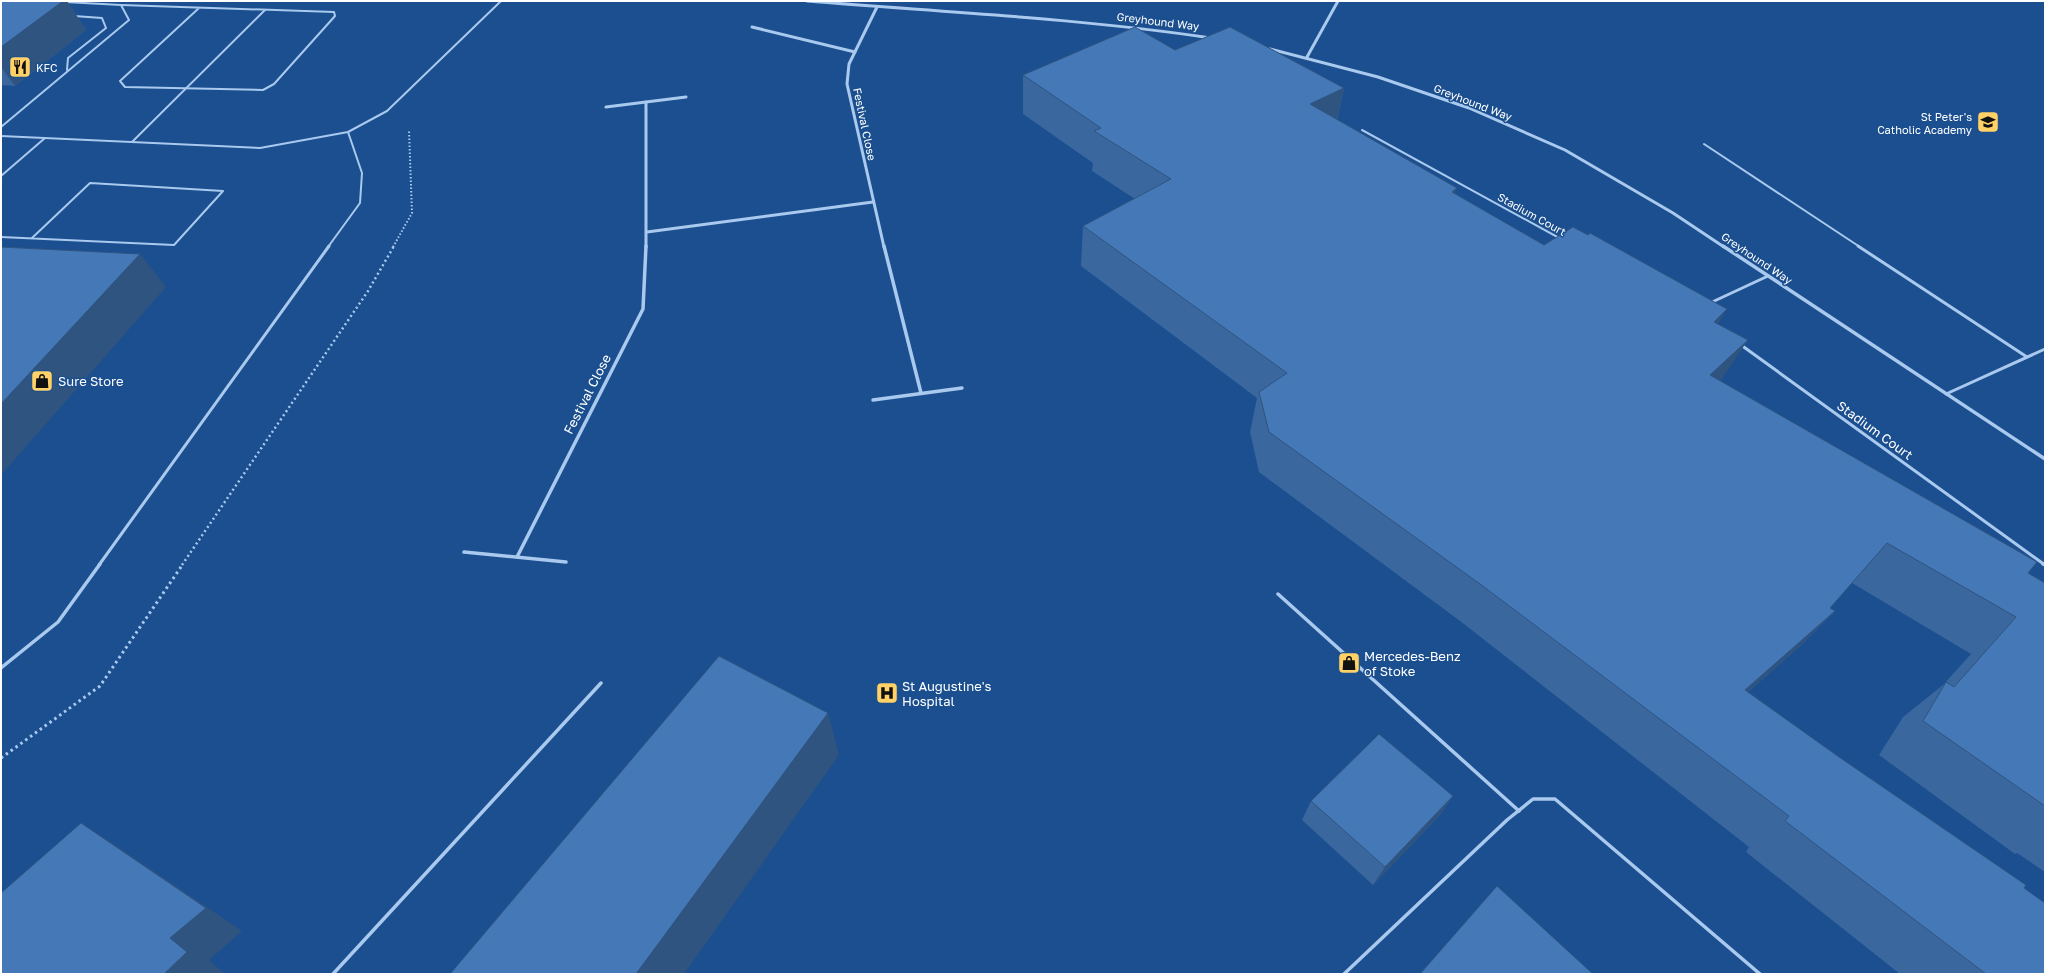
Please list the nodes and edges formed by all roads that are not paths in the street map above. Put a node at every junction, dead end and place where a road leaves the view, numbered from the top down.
1 (501, 1) edge
2 (807, 1) edge
3 (1338, 1) edge
4 (62, 2) edge
5 (121, 5) junction
6 (877, 7) junction
7 (199, 8) junction
8 (265, 10) junction
9 (70, 16) dead end
10 (752, 27) dead end
11 (1213, 38) edge
12 (1265, 48) edge
13 (855, 52) junction
14 (1307, 57) junction
15 (68, 70) junction
16 (186, 89) junction
17 (686, 97) dead end
18 (646, 102) junction
19 (606, 107) dead end
20 (1, 126) edge
21 (1362, 130) dead end
22 (348, 132) junction
23 (1, 136) edge
24 (45, 138) junction
25 (132, 142) junction
26 (1704, 144) dead end
27 (1, 176) edge
28 (873, 202) junction
29 (647, 232) junction
30 (1, 237) edge
31 (32, 238) junction
32 (1562, 239) edge
33 (1768, 276) junction
34 (1707, 304) edge
35 (1738, 343) edge
36 (2045, 348) edge
37 (2028, 356) junction
38 (962, 388) dead end
39 (921, 393) junction
40 (1946, 394) junction
41 (873, 400) dead end
42 (2045, 459) edge
43 (464, 552) dead end
44 (517, 557) junction
45 (566, 562) dead end
46 (2045, 565) edge
47 (1278, 594) dead end
48 (1, 668) edge
49 (601, 683) dead end
50 (1519, 810) junction
51 (333, 974) edge
52 (1344, 974) edge
53 (1760, 974) edge

1 - 22 lane
2 - 6 street, Greyhound Way
3 - 14 street
4 - 5 lane
5 - 7 lane
5 - 15 lane
6 - 11 street, Greyhound Way
6 - 13 street, Festival Close
7 - 8 lane
7 - 16 lane
8 - 16 lane
8 - 16 lane
9 - 15 lane
10 - 13 street
12 - 14 street, Greyhound Way
13 - 28 street, Festival Close
14 - 33 street, Greyhound Way
15 - 20 lane
16 - 25 lane
17 - 18 street
18 - 19 street
18 - 29 street, Festival Close
21 - 32 lane, Stadium Court
22 - 25 lane
22 - 48 lane
23 - 24 lane
24 - 25 lane
24 - 27 lane
26 - 37 lane
28 - 29 street
28 - 39 street, Festival Close
29 - 44 street, Festival Close
30 - 31 lane
31 - 31 lane
33 - 34 lane
33 - 40 street, Greyhound Way
35 - 46 lane, Stadium Court
36 - 37 lane
37 - 40 lane
38 - 39 street
39 - 41 street
40 - 42 street, Greyhound Way
43 - 44 street
44 - 45 street
47 - 50 lane
49 - 51 lane
50 - 52 lane
50 - 53 lane

